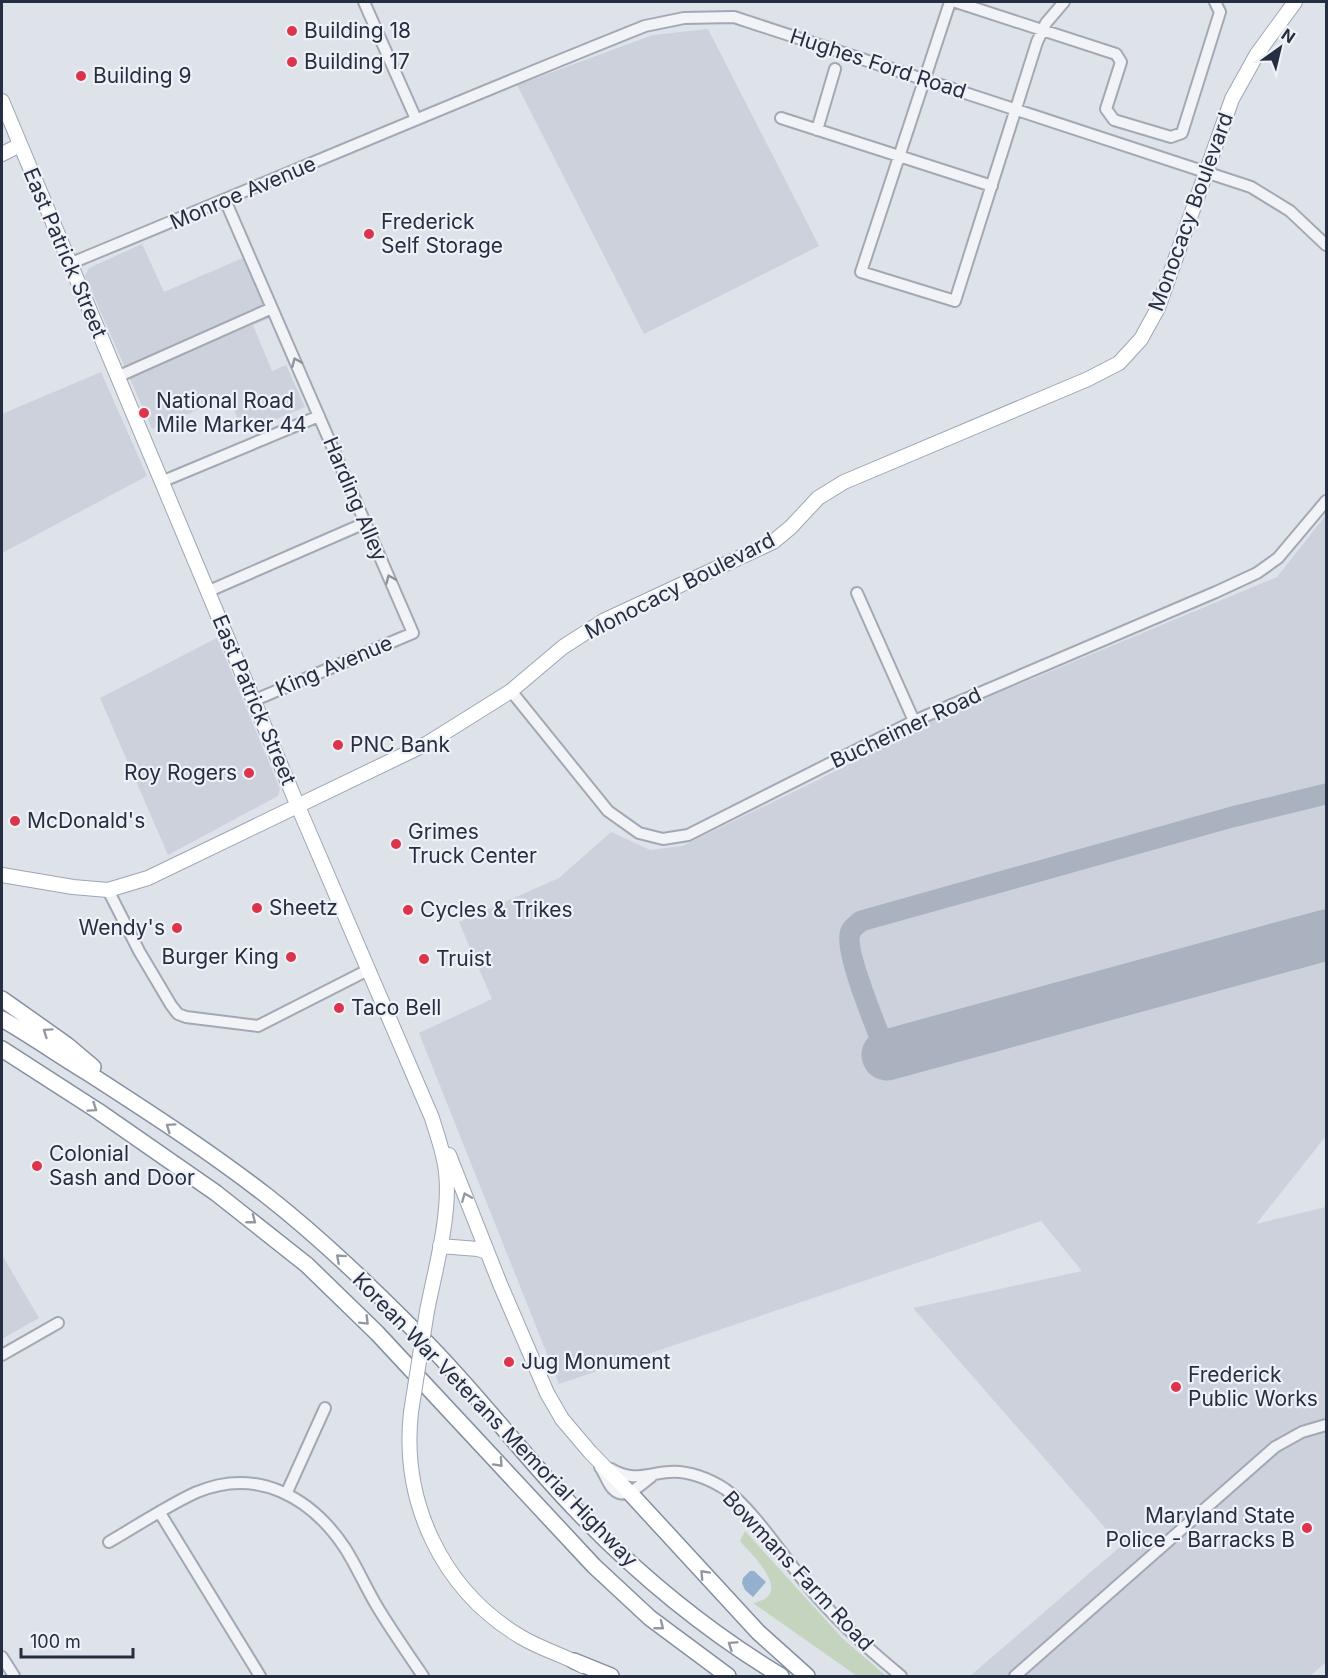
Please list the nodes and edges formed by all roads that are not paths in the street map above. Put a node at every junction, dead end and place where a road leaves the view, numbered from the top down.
1 (364, 2) edge
2 (950, 2) edge
3 (956, 2) edge
4 (1064, 2) edge
5 (1214, 2) edge
6 (1295, 2) edge
7 (1043, 29) junction
8 (836, 69) dead end
9 (924, 79) junction
10 (2, 101) edge
11 (1016, 109) junction
12 (781, 118) dead end
13 (416, 119) junction
14 (817, 130) junction
15 (20, 146) junction
16 (2, 154) edge
17 (899, 156) junction
18 (1205, 171) junction
19 (992, 186) junction
20 (225, 200) junction
21 (1326, 246) edge
22 (69, 264) junction
23 (272, 308) junction
24 (117, 377) junction
25 (319, 416) junction
26 (161, 482) junction
27 (1326, 501) edge
28 (365, 523) junction
29 (209, 591) junction
30 (857, 593) dead end
31 (413, 633) joint
32 (510, 691) junction
33 (255, 700) junction
34 (914, 721) junction
35 (297, 804) junction
36 (2, 875) edge
37 (108, 890) junction
38 (368, 970) junction
39 (2, 999) edge
40 (2, 1019) edge
41 (2, 1049) edge
42 (2, 1058) edge
43 (44, 1076) junction
44 (142, 1107) junction
45 (432, 1118) junction
46 (440, 1246) junction
47 (487, 1252) junction
48 (58, 1323) dead end
49 (2, 1354) edge
50 (325, 1408) dead end
51 (1326, 1425) edge
52 (590, 1452) junction
53 (603, 1464) junction
54 (655, 1474) junction
55 (286, 1492) junction
56 (630, 1493) junction
57 (160, 1513) junction
58 (109, 1542) dead end
59 (2, 1657) edge
60 (574, 1661) junction
61 (14, 1677) edge
62 (260, 1677) edge
63 (423, 1677) edge
64 (602, 1677) edge
65 (611, 1677) edge
66 (728, 1677) edge
67 (781, 1677) edge
68 (807, 1677) edge
69 (901, 1677) edge
70 (1015, 1677) edge

1 - 13 street
2 - 9 street
3 - 7 street
4 - 7 street
5 - 7 street
6 - 18 main road, Monocacy Boulevard
7 - 11 street
8 - 14 street
9 - 11 street, Hughes Ford Road
9 - 13 street, Hughes Ford Road
9 - 17 street
10 - 15 main road, East Patrick Street
11 - 18 street, Hughes Ford Road
11 - 19 street
12 - 14 street
13 - 20 street, Monroe Avenue
14 - 17 street
15 - 16 main road
15 - 22 main road, East Patrick Street
17 - 19 street
17 - 19 street
18 - 21 street, Hughes Ford Road
18 - 32 main road, Monocacy Boulevard
20 - 22 street, Monroe Avenue
20 - 23 street, Harding Alley
22 - 24 main road, East Patrick Street
23 - 24 street
25 -> 23 street, Harding Alley
24 - 26 main road, East Patrick Street
25 - 26 street
25 - 28 street, Harding Alley
26 - 29 main road, East Patrick Street
27 - 34 street, Bucheimer Road
28 - 29 street
31 -> 28 street, Harding Alley
29 - 33 main road, East Patrick Street
30 - 34 street
31 - 33 street, King Avenue
32 - 34 street, Bucheimer Road
32 - 35 main road, Monocacy Boulevard
33 - 35 main road, East Patrick Street
35 - 37 main road, Monocacy Boulevard
35 - 38 main road, East Patrick Street
36 - 37 main road, Monocacy Boulevard
37 - 38 street
38 - 45 main road, East Patrick Street
44 -> 39 highway
40 - 44 highway, Korean War Veterans Memorial Highway
41 - 43 highway, Korean War Veterans Memorial Highway
42 - 43 highway
43 -> 66 highway, Korean War Veterans Memorial Highway
67 -> 44 highway, Korean War Veterans Memorial Highway
45 - 46 main road, East Patrick Street
47 -> 45 main road
46 - 47 main road
46 - 60 main road, East Patrick Street, bridge
47 - 52 main road
48 - 49 street
50 - 55 street
51 - 70 street
52 - 53 main road
52 - 56 street
53 - 54 street, Bowmans Farm Road
53 - 56 main road
54 - 56 street
54 - 69 street, Bowmans Farm Road
55 - 57 street
55 - 63 street
68 -> 56 highway
57 - 58 street
57 - 62 street
59 - 61 street
60 - 64 main road, East Patrick Street
60 - 65 highway

